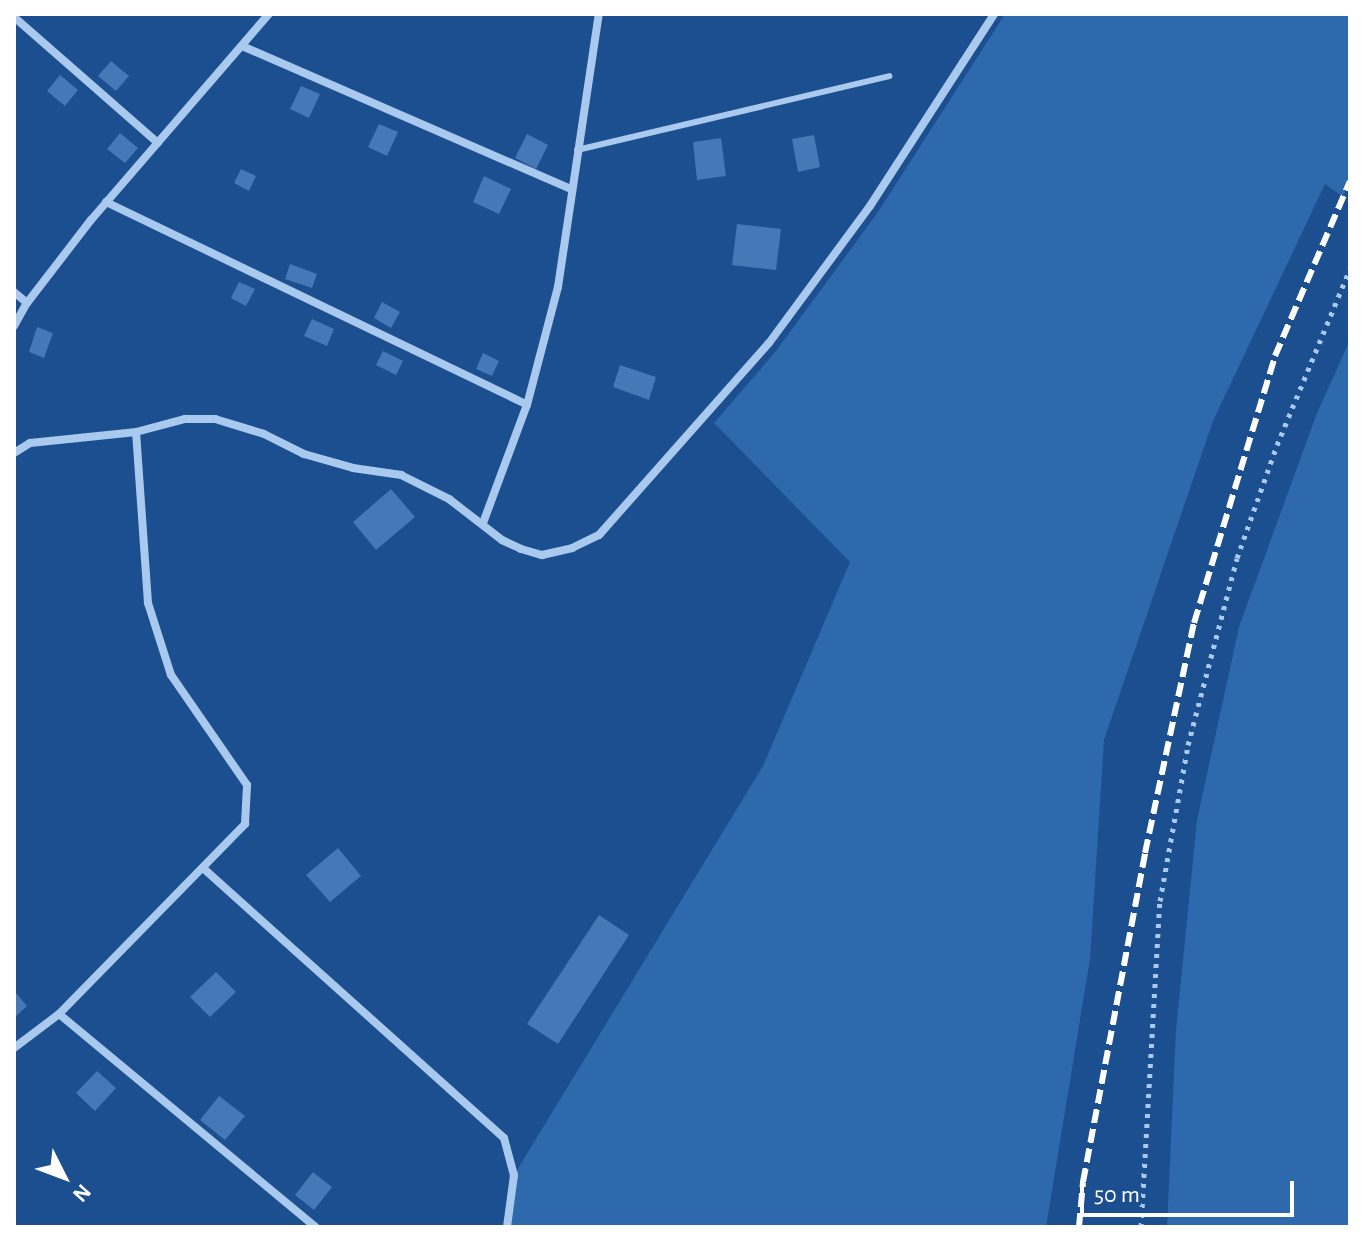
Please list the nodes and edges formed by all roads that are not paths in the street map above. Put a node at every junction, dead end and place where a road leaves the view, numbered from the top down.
1 (269, 14) edge
2 (599, 14) edge
3 (994, 14) edge
4 (14, 17) edge
5 (242, 46) junction
6 (889, 76) dead end
7 (158, 143) junction
8 (577, 150) junction
9 (571, 189) junction
10 (106, 202) junction
11 (14, 292) edge
12 (27, 303) junction
13 (14, 326) edge
14 (527, 405) junction
15 (136, 432) junction
16 (14, 453) edge
17 (483, 523) junction
18 (203, 868) junction
19 (59, 1014) junction
20 (14, 1048) edge
21 (309, 1225) edge
22 (507, 1227) edge

1 - 5 street
2 - 8 street
3 - 17 street
4 - 7 street
5 - 7 street
5 - 9 street
6 - 8 lane
7 - 10 street
8 - 9 street
9 - 14 street
10 - 12 street
10 - 14 street
11 - 12 street
12 - 13 street
14 - 17 street
15 - 16 street
15 - 17 street
15 - 18 street
18 - 19 street
18 - 22 street
19 - 20 street
19 - 21 street

